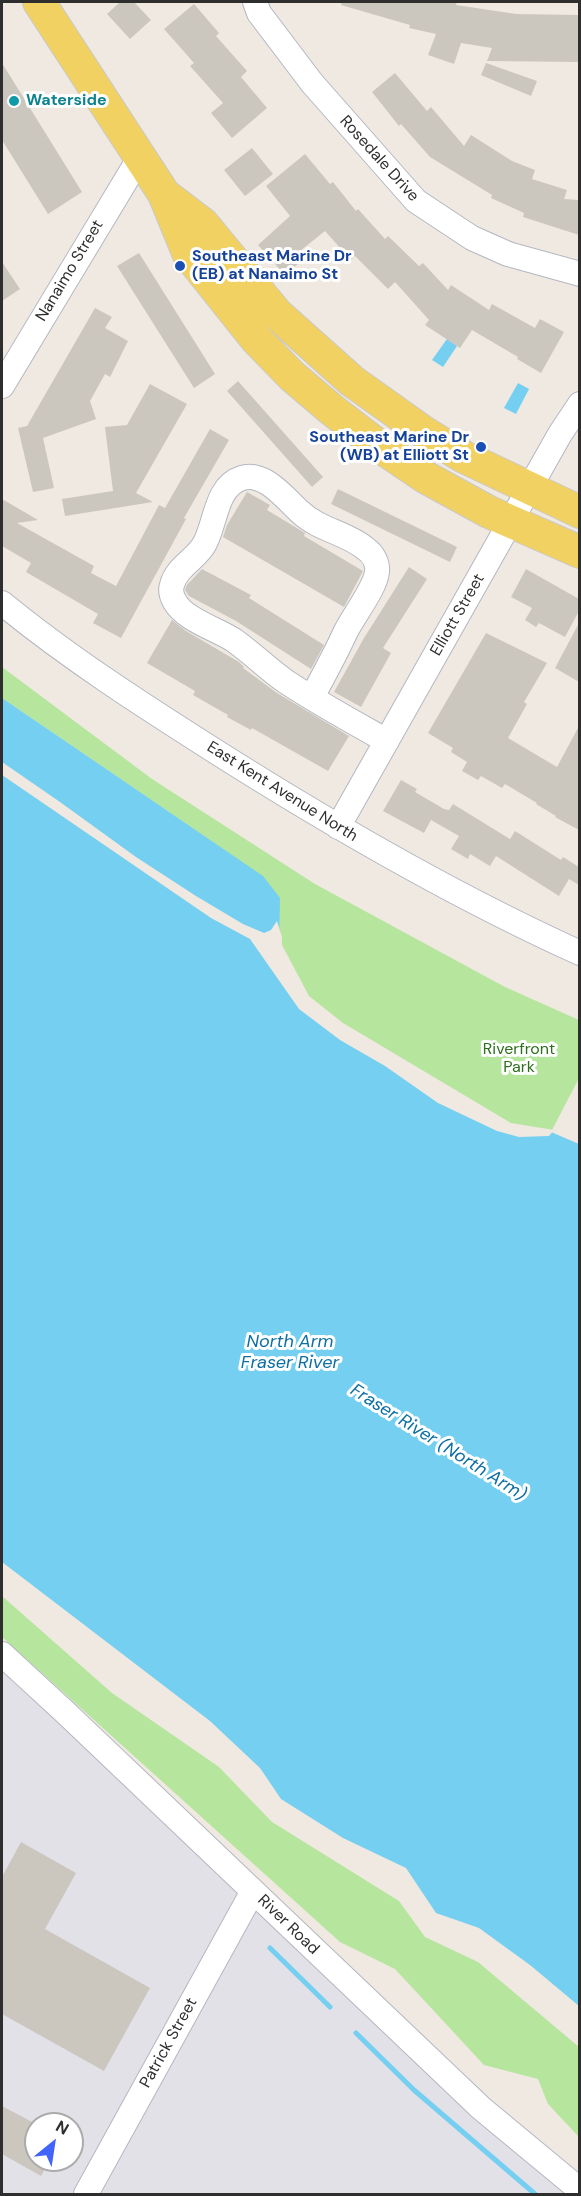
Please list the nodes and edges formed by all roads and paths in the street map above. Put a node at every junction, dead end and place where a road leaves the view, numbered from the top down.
1 (39, 2) edge
2 (255, 2) edge
3 (140, 157) junction
4 (164, 194) junction
5 (579, 274) edge
6 (2, 386) edge
7 (579, 404) edge
8 (529, 489) junction
9 (579, 512) edge
10 (511, 522) junction
11 (579, 552) edge
12 (2, 603) edge
13 (312, 697) junction
14 (387, 741) junction
15 (338, 827) junction
16 (579, 953) edge
17 (2, 1654) edge
18 (253, 1891) junction
19 (579, 2190) edge
20 (86, 2194) edge

1 - 3 main road
2 - 5 street, Rosedale Drive
3 - 4 main road
3 - 6 street, Nanaimo Street
4 - 8 main road
4 - 10 main road
7 - 8 street, Elliott Street
8 - 9 main road
8 - 10 street, Elliott Street
10 - 11 main road
10 - 14 street, Elliott Street
12 - 15 street, East Kent Avenue North
13 - 13 street
13 - 14 street
14 - 15 street, Elliott Street
15 - 16 street, East Kent Avenue North
17 - 18 street, River Road
18 - 19 street, River Road
18 - 20 street, Patrick Street

